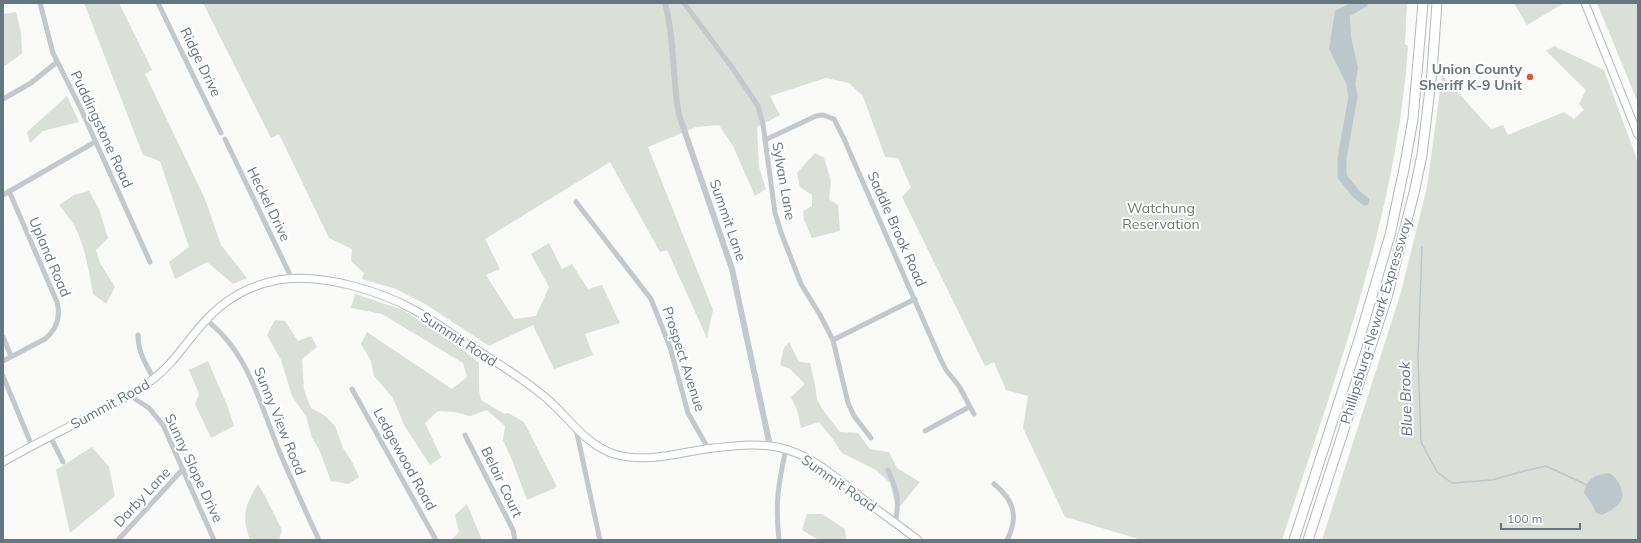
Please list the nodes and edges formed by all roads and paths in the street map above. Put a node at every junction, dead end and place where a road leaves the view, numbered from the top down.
1 (40, 3) edge
2 (158, 3) edge
3 (665, 3) edge
4 (684, 3) edge
5 (1423, 3) edge
6 (1437, 3) edge
7 (1585, 3) edge
8 (57, 62) junction
9 (3, 99) edge
10 (221, 133) dead end
11 (1638, 135) edge
12 (225, 139) dead end
13 (764, 140) junction
14 (96, 142) junction
15 (9, 191) junction
16 (3, 195) edge
17 (576, 202) dead end
18 (150, 262) dead end
19 (292, 279) junction
20 (915, 300) junction
21 (206, 320) junction
22 (138, 335) dead end
23 (3, 337) edge
24 (833, 340) junction
25 (11, 356) junction
26 (3, 361) edge
27 (3, 376) edge
28 (154, 379) junction
29 (352, 389) dead end
30 (129, 395) junction
31 (969, 407) junction
32 (974, 414) dead end
33 (576, 429) junction
34 (925, 430) dead end
35 (465, 435) dead end
36 (50, 436) junction
37 (871, 438) dead end
38 (32, 446) junction
39 (770, 446) junction
40 (708, 448) junction
41 (786, 449) junction
42 (3, 462) edge
43 (64, 462) dead end
44 (183, 469) junction
45 (888, 470) dead end
46 (994, 484) dead end
47 (895, 523) junction
48 (118, 540) edge
49 (214, 540) edge
50 (319, 540) edge
51 (436, 540) edge
52 (515, 540) edge
53 (600, 540) edge
54 (779, 540) edge
55 (917, 540) edge
56 (1007, 540) edge
57 (1294, 540) edge
58 (1308, 540) edge

1 - 8 street, Puddingstone Road
2 - 10 street, Ridge Drive
3 - 39 street, Summit Lane
4 - 13 street, Sylvan Lane
5 - 57 highway, Phillipsburg-Newark Expressway
6 - 58 highway, Phillipsburg-Newark Expressway
7 - 11 main road
8 - 9 street
8 - 14 street, Puddingstone Road
12 - 19 street, Heckel Drive
13 - 20 street, Saddle Brook Road
13 - 24 street, Sylvan Lane
14 - 15 street
14 - 18 street, Puddingstone Road
15 - 16 street
15 - 25 street, Upland Road
17 - 40 street, Prospect Avenue
19 - 21 main road, Summit Road
19 - 33 main road, Summit Road
20 - 24 street
20 - 31 street, Saddle Brook Road
21 - 28 main road, Summit Road
21 - 50 street, Sunny View Road
22 - 28 street
23 - 25 street
24 - 37 street, Sylvan Lane
25 - 26 street, Upland Road
27 - 38 street
28 - 30 main road, Summit Road
29 - 51 street, Ledgewood Road
30 - 36 main road, Summit Road
30 - 44 street, Sunny Slope Drive
31 - 32 street, Saddle Brook Road
31 - 34 street
33 - 40 main road, Summit Road
33 - 53 street
35 - 52 street, Belair Court
36 - 38 main road, Summit Road
36 - 43 street
38 - 42 main road, Summit Road
39 - 40 main road, Summit Road
39 - 41 main road, Summit Road
41 - 47 main road, Summit Road
41 - 54 street
44 - 48 street, Darby Lane
44 - 49 street, Sunny Slope Drive
45 - 47 street
46 - 56 street
47 - 55 main road, Summit Road

